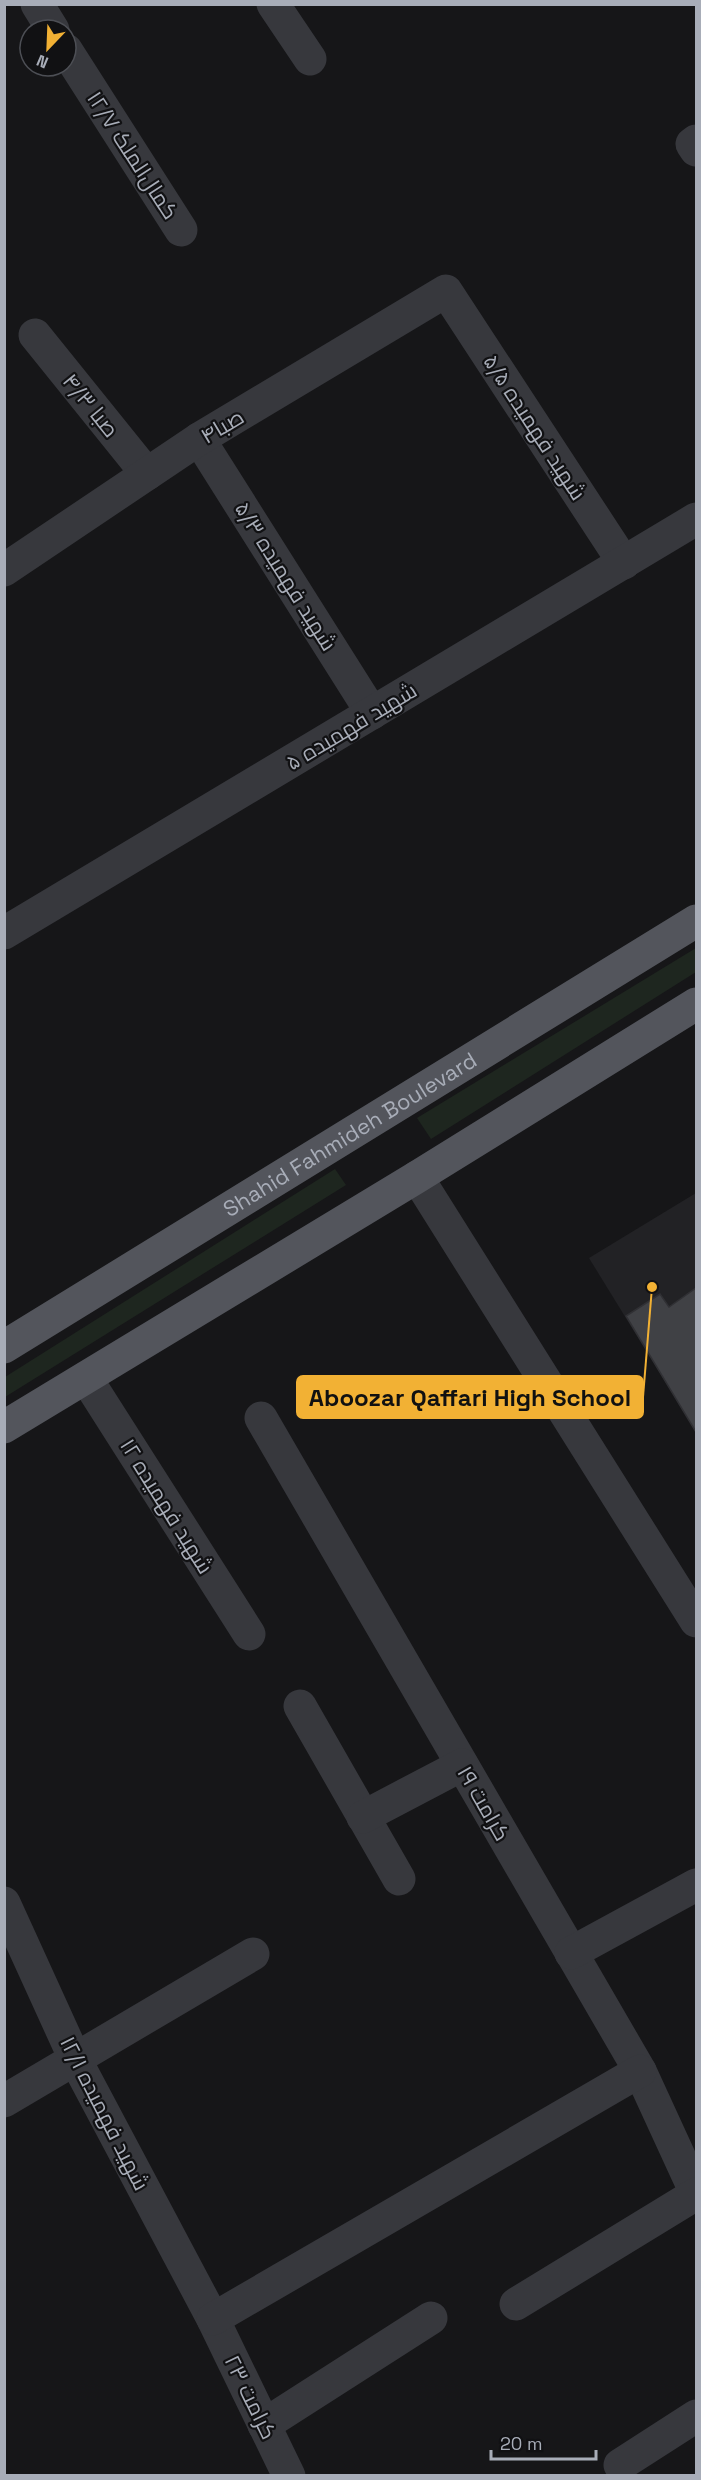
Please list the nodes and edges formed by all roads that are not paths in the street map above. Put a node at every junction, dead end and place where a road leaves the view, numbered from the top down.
1 (37, 4) edge
2 (273, 4) edge
3 (46, 18) edge
4 (310, 59) dead end
5 (78, 69) edge
6 (696, 141) edge
7 (696, 150) edge
8 (181, 230) dead end
9 (446, 291) joint
10 (35, 335) dead end
11 (199, 439) junction
12 (147, 474) junction
13 (696, 519) edge
14 (624, 562) junction
15 (4, 570) edge
16 (372, 713) junction
17 (696, 921) edge
18 (4, 933) edge
19 (696, 1004) edge
20 (417, 1177) junction
21 (4, 1347) edge
22 (86, 1378) junction
23 (261, 1418) dead end
24 (4, 1427) edge
25 (696, 1620) edge
26 (249, 1635) dead end
27 (300, 1706) dead end
28 (462, 1765) junction
29 (363, 1817) junction
30 (399, 1880) dead end
31 (696, 1885) edge
32 (4, 1903) edge
33 (571, 1953) junction
34 (252, 1954) dead end
35 (75, 2059) junction
36 (640, 2071) junction
37 (4, 2101) edge
38 (696, 2193) edge
39 (516, 2304) dead end
40 (431, 2318) dead end
41 (213, 2319) junction
42 (696, 2416) edge
43 (264, 2425) junction
44 (620, 2465) dead end
45 (290, 2475) edge

1 - 3 street
2 - 4 street
5 - 8 street, کمال‌الملک ۱۲/۷
6 - 7 street
9 - 11 street, صبا۴
9 - 14 street, شهید فهمیده ۵/۵
10 - 12 street, صبا ۴/۳
11 - 12 street, صبا۴
11 - 16 street, شهید فهمیده ۵/۳
12 - 15 street, صبا۴
13 - 14 street, شهید فهمیده ۵
14 - 16 street, شهید فهمیده ۵
16 - 18 street, شهید فهمیده ۵
17 - 21 main road, Shahid Fahmideh Boulevard
19 - 20 main road
20 - 22 main road
20 - 25 street
22 - 24 main road
22 - 26 street, شهید فهمیده ۱۲
23 - 28 street, کرامت ۱۹
27 - 29 street
28 - 29 street
28 - 33 street, کرامت ۱۹
29 - 30 street
31 - 33 street
32 - 35 street, شهید فهمیده ۱۲/۱
33 - 36 street, کرامت ۱۹
34 - 35 street
35 - 37 street
35 - 41 street, شهید فهمیده ۱۲/۱
36 - 38 street, کرامت ۱۹
36 - 41 street
38 - 39 street
40 - 43 street
41 - 43 street, کرامت ۲۳
42 - 44 street
43 - 45 street, کرامت ۲۳

